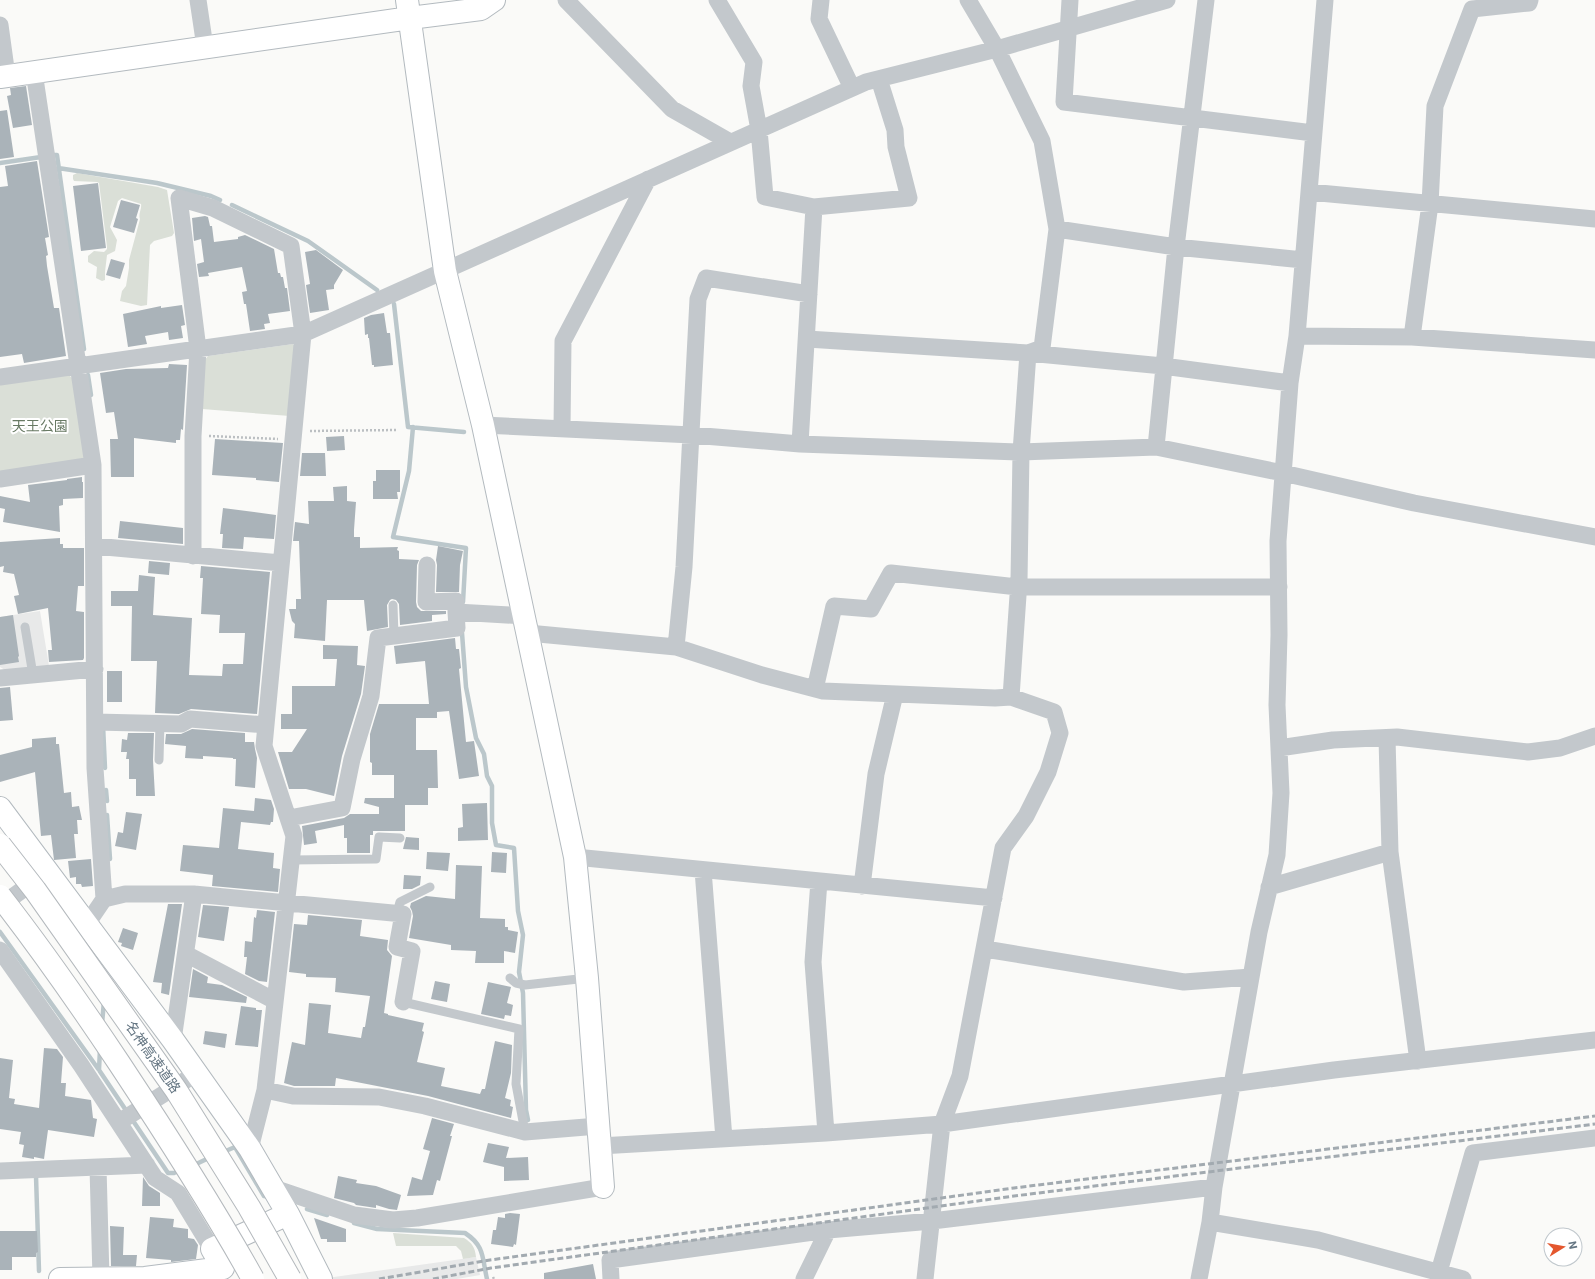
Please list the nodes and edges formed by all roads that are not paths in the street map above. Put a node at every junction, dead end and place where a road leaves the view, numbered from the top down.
1 (198, 0) edge
2 (494, 0) edge
3 (566, 0) edge
4 (716, 0) edge
5 (821, 0) edge
6 (968, 0) edge
7 (1070, 0) edge
8 (1167, 0) edge
9 (1206, 0) edge
10 (1325, 0) edge
11 (1530, 0) edge
12 (1467, 4) edge
13 (409, 9) edge
14 (0, 25) edge
15 (1068, 30) junction
16 (205, 47) junction
17 (997, 49) junction
18 (34, 72) junction
19 (4, 76) edge
20 (879, 79) junction
21 (852, 88) junction
22 (1191, 119) junction
23 (759, 130) junction
24 (1313, 133) junction
25 (730, 142) junction
26 (648, 179) junction
27 (1309, 192) junction
28 (1430, 204) junction
29 (814, 207) junction
30 (1595, 218) edge
31 (1057, 228) junction
32 (1176, 247) junction
33 (1303, 260) junction
34 (445, 271) junction
35 (809, 294) junction
36 (302, 334) junction
37 (1297, 336) junction
38 (1412, 337) junction
39 (807, 339) junction
40 (198, 349) junction
41 (1595, 350) edge
42 (1028, 352) junction
43 (77, 366) junction
44 (1163, 366) junction
45 (0, 377) edge
46 (1290, 383) junction
47 (483, 425) junction
48 (562, 430) junction
49 (692, 435) junction
50 (800, 444) junction
51 (1156, 447) junction
52 (1021, 452) junction
53 (93, 465) junction
54 (1283, 473) junction
55 (0, 479) edge
56 (1595, 537) edge
57 (94, 546) junction
58 (193, 556) junction
59 (281, 563) junction
60 (427, 565) dead end
61 (1018, 587) junction
62 (1279, 587) junction
63 (393, 605) dead end
64 (456, 612) junction
65 (526, 624) junction
66 (25, 627) dead end
67 (394, 636) junction
68 (676, 647) junction
69 (94, 669) junction
70 (33, 675) junction
71 (0, 678) edge
72 (815, 689) junction
73 (895, 694) junction
74 (1011, 697) junction
75 (95, 722) junction
76 (160, 723) junction
77 (266, 725) junction
78 (1595, 736) edge
79 (1387, 738) junction
80 (1279, 748) junction
81 (159, 760) dead end
82 (0, 808) edge
83 (289, 818) junction
84 (400, 838) dead end
85 (0, 846) edge
86 (1390, 852) junction
87 (576, 857) junction
88 (291, 860) junction
89 (703, 870) junction
90 (48, 871) junction
91 (819, 882) junction
92 (430, 886) dead end
93 (862, 886) junction
94 (1269, 887) junction
95 (194, 894) junction
96 (0, 896) edge
97 (994, 898) junction
98 (104, 899) junction
99 (286, 902) junction
100 (0, 906) edge
101 (397, 913) junction
102 (87, 924) junction
103 (985, 949) junction
104 (0, 950) edge
105 (186, 954) junction
106 (1251, 977) junction
107 (587, 978) junction
108 (513, 981) dead end
109 (275, 1001) junction
110 (403, 1002) joint
111 (173, 1040) junction
112 (1595, 1040) edge
113 (1418, 1061) junction
114 (197, 1073) junction
115 (1232, 1084) junction
116 (265, 1090) junction
117 (126, 1117) junction
118 (942, 1124) junction
119 (526, 1132) junction
120 (826, 1133) junction
121 (599, 1136) junction
122 (1595, 1138) edge
123 (724, 1139) junction
124 (250, 1148) junction
125 (146, 1165) junction
126 (98, 1167) junction
127 (0, 1171) edge
128 (603, 1187) joint
129 (1214, 1187) junction
130 (274, 1188) junction
131 (288, 1214) junction
132 (932, 1221) junction
133 (1210, 1222) junction
134 (828, 1230) junction
135 (212, 1249) junction
136 (1438, 1275) edge
137 (100, 1278) junction
138 (60, 1279) edge
139 (253, 1279) edge
140 (290, 1279) edge
141 (321, 1279) edge
142 (611, 1279) edge
143 (804, 1279) edge
144 (925, 1279) edge
145 (1199, 1279) edge
146 (1463, 1279) edge

1 - 16 street
2 - 13 main road
3 - 25 street
4 - 23 street
5 - 21 street
6 - 17 street
7 - 15 street
8 - 15 street
9 - 22 street
10 - 24 street
11 - 12 street
12 - 28 street
13 - 16 main road
13 - 34 main road
14 - 19 street
15 - 17 street
15 - 22 street
16 - 18 main road
17 - 20 street
17 - 31 street
18 - 19 main road
18 - 43 street
20 - 21 street
20 - 29 street
21 - 23 street
22 - 24 street
22 - 32 street
23 - 25 street
23 - 29 street
24 - 27 street
25 - 26 street
26 - 34 street
26 - 48 street
27 - 28 street
27 - 33 street
28 - 30 street
28 - 38 street
29 - 35 street
31 - 32 street
31 - 42 street
32 - 33 street
32 - 44 street
33 - 37 street
34 - 36 street
34 - 47 main road
35 - 39 street
35 - 49 street
36 - 40 street
36 - 40 street
36 - 59 street
37 - 38 street
37 - 46 street
38 - 41 street
39 - 42 street
39 - 50 street
40 - 43 street
40 - 58 street
42 - 44 street
42 - 52 street
43 - 45 street
43 - 53 street
44 - 46 street
44 - 51 street
46 - 54 street
47 - 48 street
47 - 65 main road
48 - 49 street
49 - 50 street
49 - 68 street
50 - 52 street
51 - 52 street
51 - 54 street
52 - 61 street
53 - 55 street
53 - 57 street
54 - 56 street
54 - 62 street
57 - 58 street
57 - 69 street
58 - 59 street
59 - 77 street
60 - 64 street
61 - 62 street
61 - 72 street
61 - 74 street
62 - 80 street
63 - 67 lane
64 - 65 street
64 - 67 street
65 - 68 street
65 - 87 main road
66 - 70 lane
67 - 83 street
68 - 72 street
69 - 70 street
69 - 75 street
70 - 71 street
72 - 73 street
73 - 74 street
73 - 93 street
74 - 97 street
75 - 76 street
75 - 98 street
76 - 77 street
76 - 81 lane
77 - 83 street
78 - 79 street
79 - 80 street
79 - 86 street
80 - 94 street
82 - 90 main road
83 - 88 street
84 - 88 lane
85 - 140 main road, 名神高速道路, bridge
86 - 94 street
86 - 113 street
87 - 89 street
87 - 107 main road
88 - 99 street
89 - 91 street
89 - 123 street
90 - 100 street
90 - 102 main road
91 - 93 street
91 - 120 street
92 - 101 lane
93 - 97 street
94 - 106 street
95 - 98 street
95 - 99 street
95 - 105 street
96 - 139 main road, bridge
97 - 103 street
98 - 102 street
99 - 101 street
99 - 109 street
101 - 110 street
102 - 111 main road
103 - 106 street
103 - 118 street
104 - 117 street
105 - 109 street
105 - 111 street
106 - 115 street
107 - 108 lane
107 - 121 main road
109 - 116 street
110 - 119 lane
111 - 114 main road
112 - 113 street
113 - 115 street
114 - 117 street
114 - 124 main road
115 - 118 street
115 - 129 street
116 - 119 street
116 - 124 street
117 - 125 street
118 - 120 street
118 - 132 street
119 - 121 street
120 - 123 street
121 - 123 street
121 - 128 main road
122 - 136 street
124 - 130 main road
125 - 126 street
125 - 135 street
126 - 127 street
126 - 137 street
128 - 130 street
129 - 132 street
129 - 133 street
130 - 131 main road
131 - 135 main road
131 - 141 main road
132 - 134 street
132 - 144 street
133 - 136 street
133 - 145 street
134 - 142 street
134 - 143 street
135 - 137 main road
136 - 146 street
137 - 138 main road

